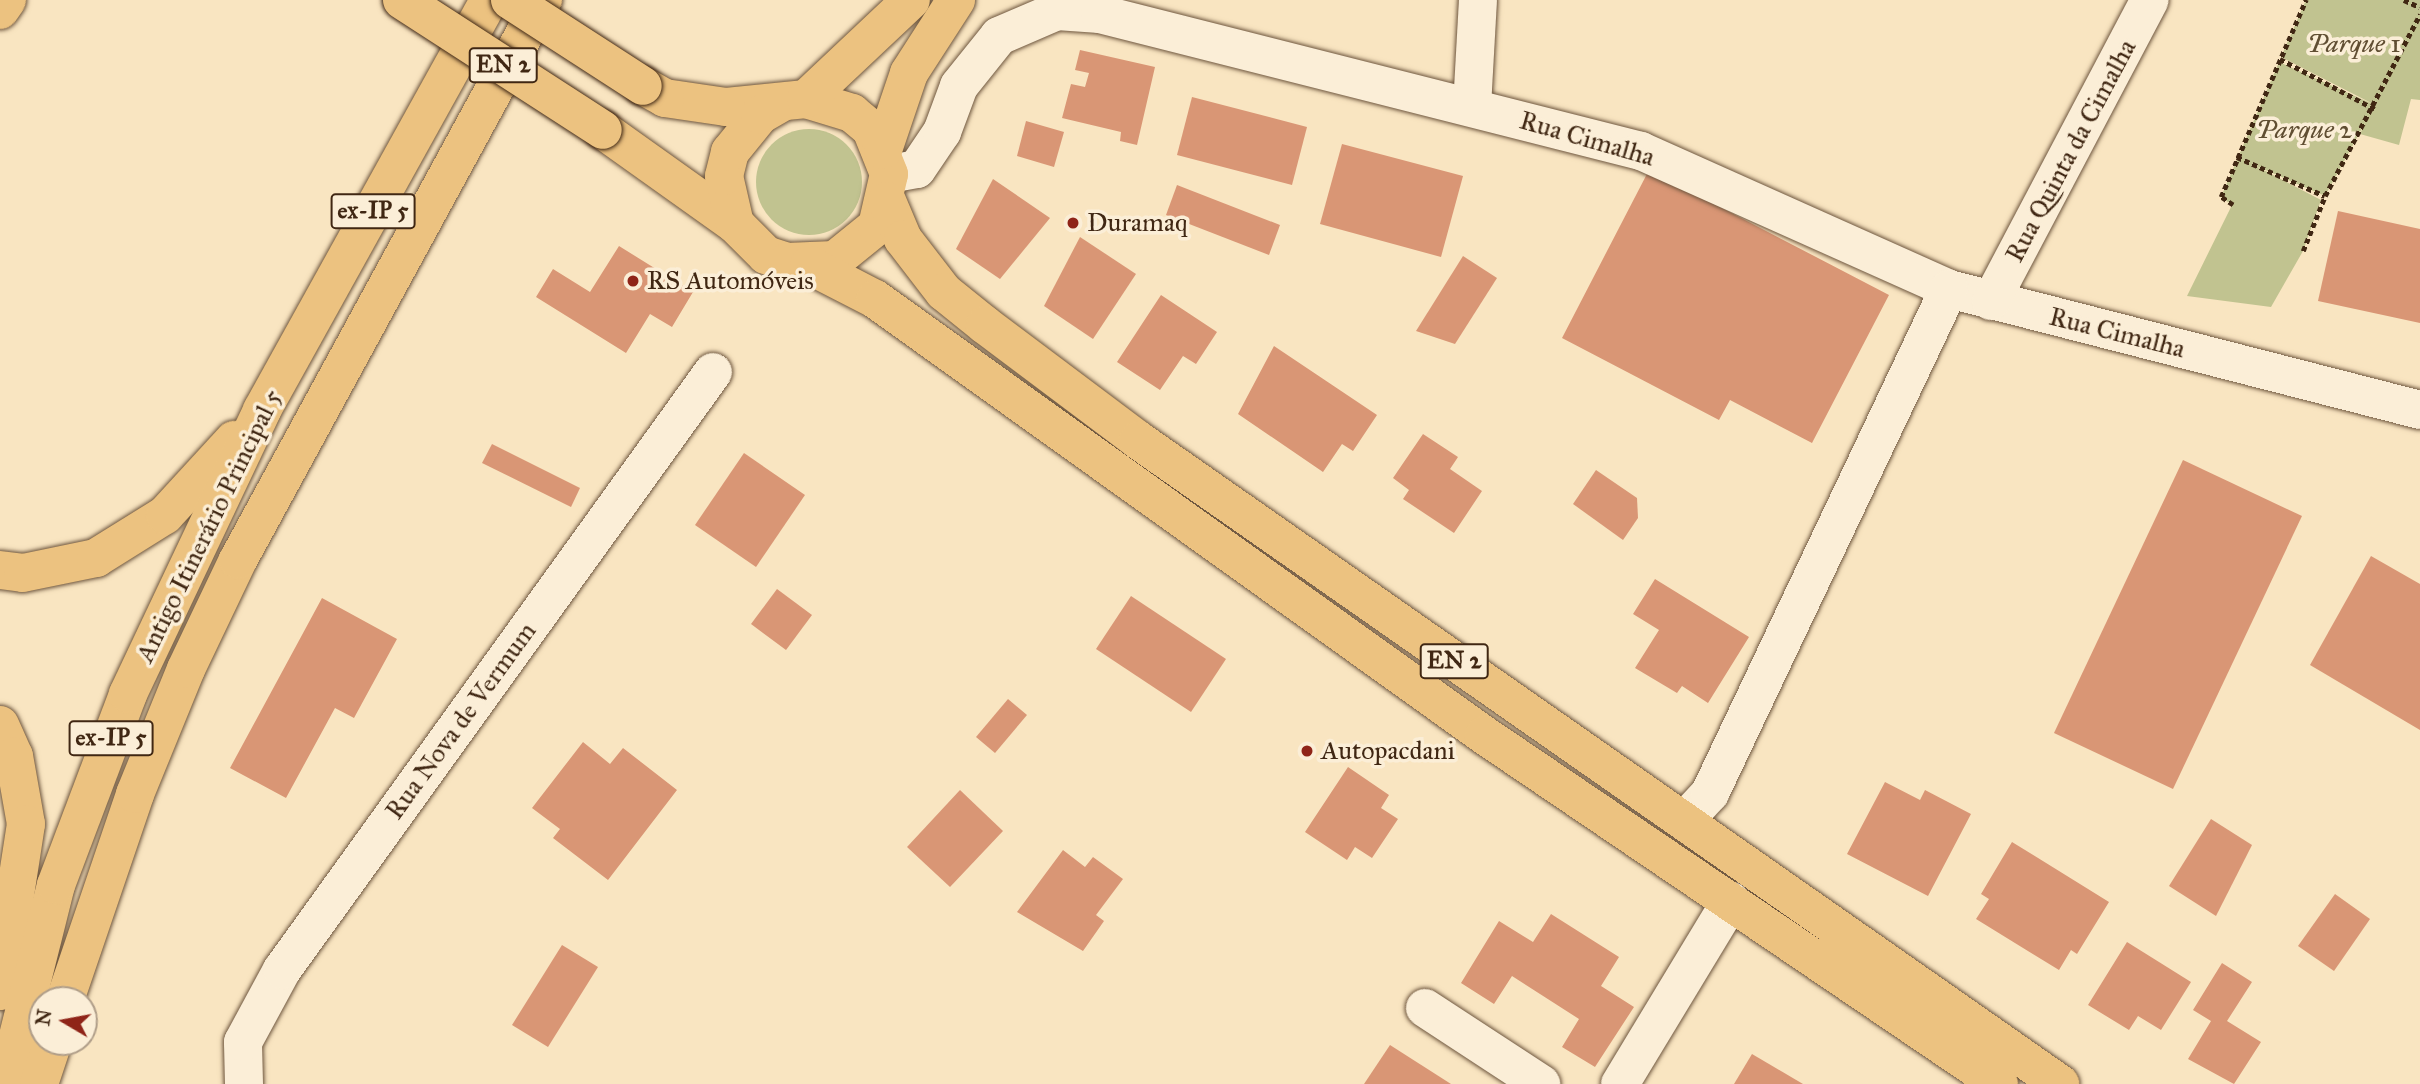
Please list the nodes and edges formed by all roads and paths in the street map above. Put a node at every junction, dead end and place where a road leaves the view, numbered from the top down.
1 (7, 0) edge
2 (402, 0) edge
3 (489, 0) edge
4 (510, 0) edge
5 (542, 0) edge
6 (911, 0) edge
7 (956, 0) edge
8 (1478, 0) edge
9 (2150, 0) edge
10 (2306, 0) edge
11 (2404, 0) edge
12 (1105, 7) edge
13 (2420, 7) edge
14 (0, 9) edge
15 (2420, 14) edge
16 (2280, 58) junction
17 (793, 101) junction
18 (1472, 107) junction
19 (2375, 109) junction
20 (2237, 157) junction
21 (886, 175) junction
22 (2325, 196) junction
23 (2233, 205) dead end
24 (735, 223) junction
25 (2303, 251) dead end
26 (809, 265) junction
27 (1949, 289) junction
28 (1991, 301) junction
29 (713, 372) dead end
30 (262, 410) junction
31 (2420, 410) edge
32 (0, 570) edge
33 (0, 725) edge
34 (1685, 820) junction
35 (1731, 901) junction
36 (70, 986) edge
37 (0, 992) edge
38 (1425, 1008) dead end
39 (48, 1056) edge
40 (6, 1084) edge
41 (39, 1084) edge
42 (244, 1084) edge
43 (1541, 1084) edge
44 (1620, 1084) edge
45 (1999, 1084) edge
46 (2060, 1084) edge

1 - 14 main road
2 - 24 main road, EN 2, bridge
3 - 30 main road, Antigo Itinerário Principal 5 / ex-IP 5
4 - 17 main road, EN 2, bridge
5 - 36 main road, Antigo Itinerário Principal 5 / ex-IP 5
6 - 17 main road
7 - 21 main road
8 - 18 street
9 - 28 street, Rua Quinta da Cimalha
10 - 16 path
11 - 13 path
12 - 18 street, Rua Cimalha
12 - 21 street, Rua Cimalha
15 - 19 path
16 - 19 path
16 - 20 path
17 - 21 main road, EN 2
17 - 24 main road
18 - 27 street, Rua Cimalha
19 - 22 path
20 - 22 path
20 - 23 path
21 - 26 main road
21 - 34 main road, EN 2
22 - 25 path
24 - 26 main road, EN 2
26 - 35 main road, EN 2
27 - 28 street, Rua Cimalha
27 - 34 street
28 - 31 street, Rua Cimalha
29 - 42 street, Rua Nova de Vermum
30 - 32 main road
30 - 40 main road, Antigo Itinerário Principal 5 / ex-IP 5
33 - 37 main road
34 - 46 main road, EN 2
35 - 44 street
35 - 45 main road, EN 2
38 - 43 street
39 - 41 main road

